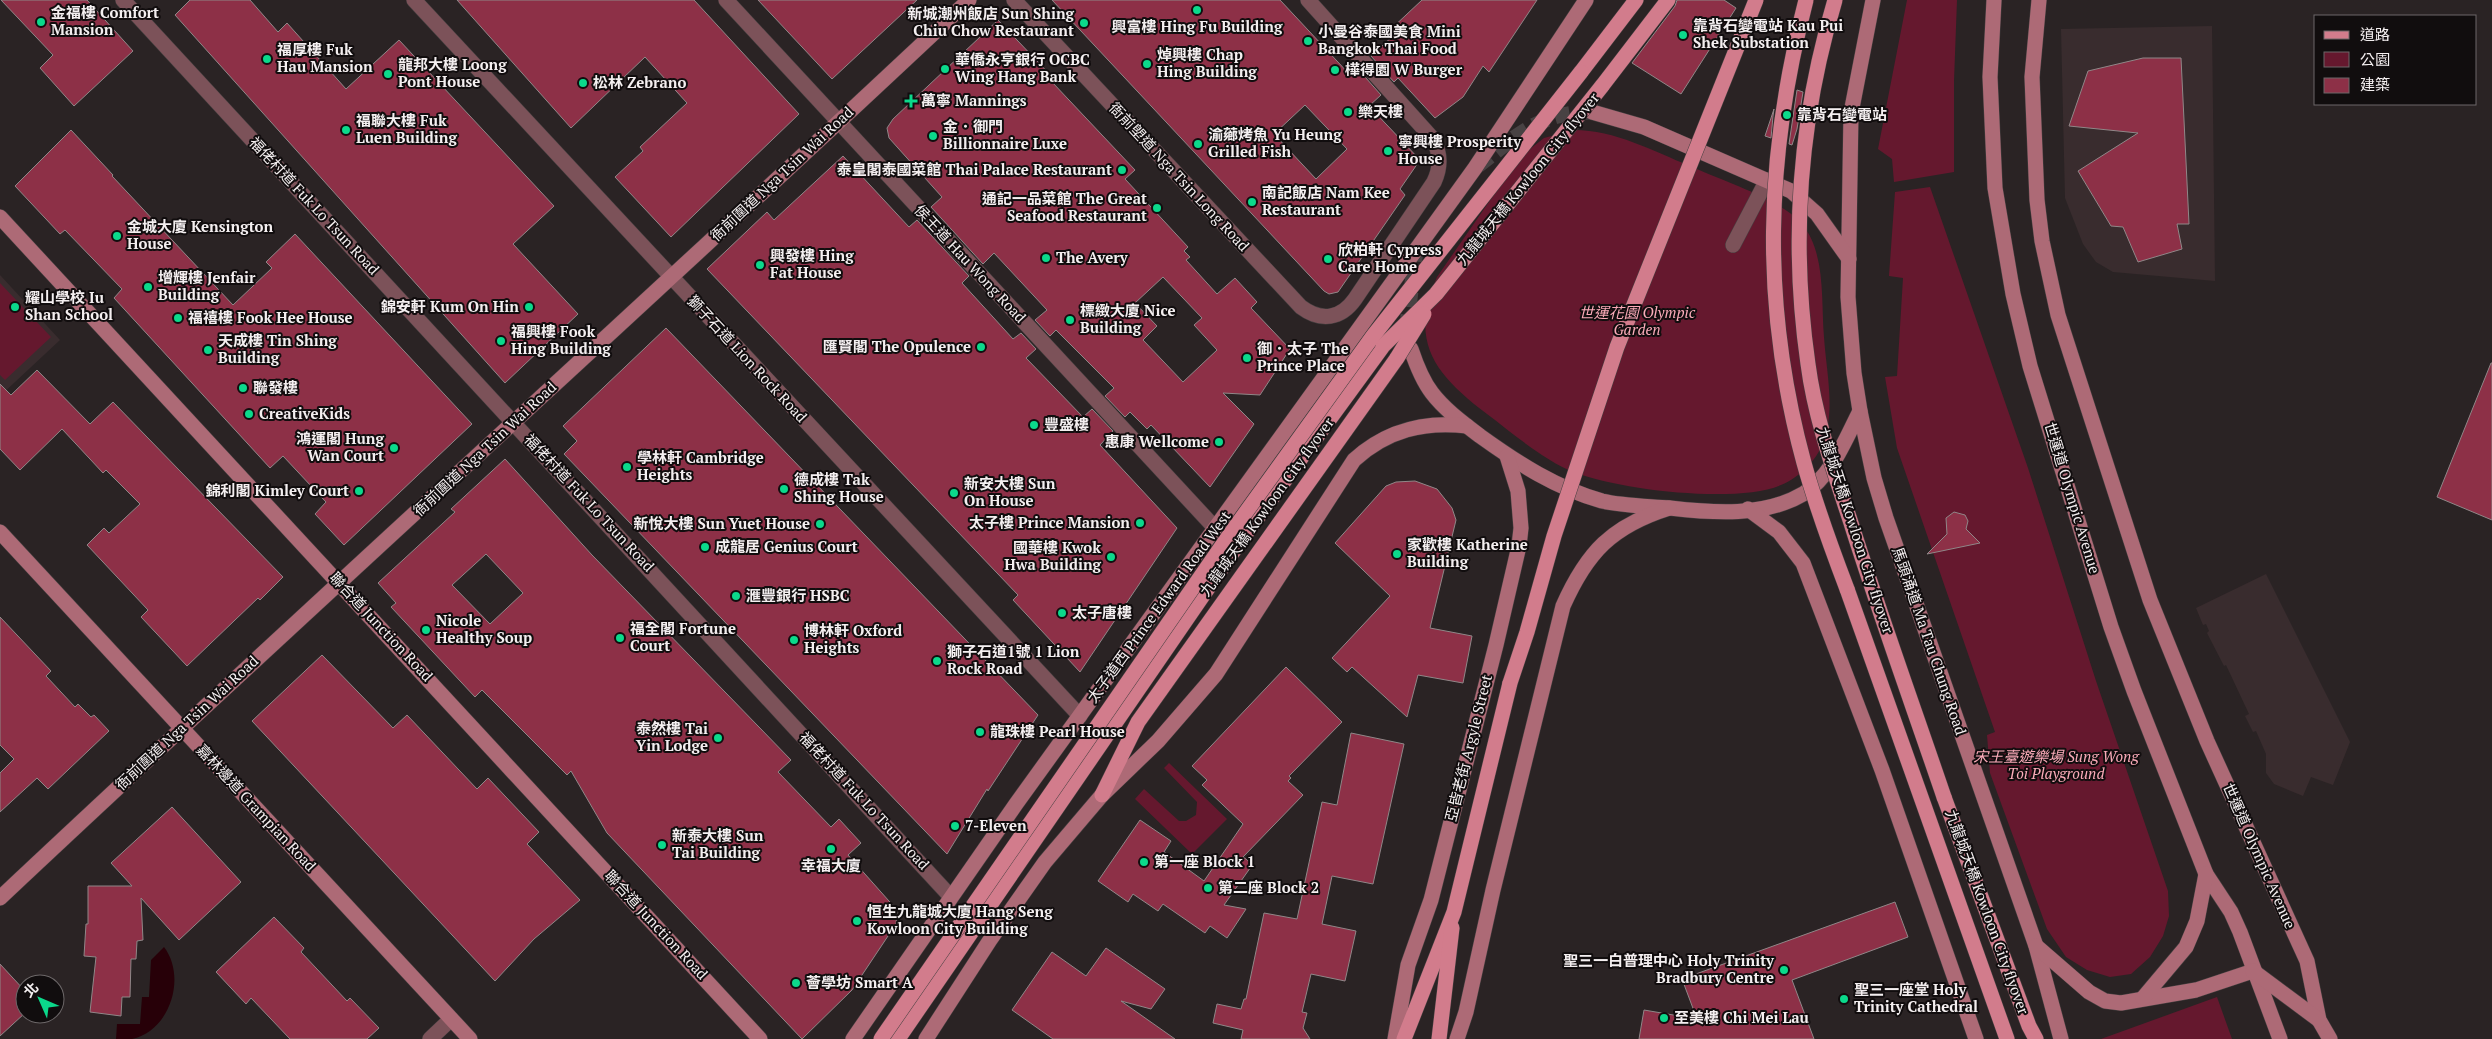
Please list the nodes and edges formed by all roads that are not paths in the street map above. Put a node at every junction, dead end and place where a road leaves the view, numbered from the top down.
1 (123, 0) edge
2 (414, 0) edge
3 (726, 0) edge
4 (968, 0) edge
5 (1014, 0) edge
6 (1308, 0) edge
7 (1636, 0) edge
8 (1668, 0) edge
9 (1756, 0) edge
10 (1806, 0) edge
11 (1835, 0) edge
12 (1873, 0) edge
13 (1994, 0) edge
14 (2038, 0) edge
15 (1585, 1) edge
16 (1592, 112) tunnel mouth
17 (839, 122) junction
18 (1766, 180) junction
19 (0, 217) edge
20 (1733, 245) dead end
21 (1849, 259) junction
22 (671, 277) junction
23 (1436, 294) junction
24 (1411, 349) dead end
25 (1860, 411) junction
26 (514, 422) junction
27 (1467, 426) junction
28 (1507, 456) junction
29 (1669, 508) junction
30 (1748, 509) junction
31 (1215, 528) junction
32 (0, 532) edge
33 (340, 582) junction
34 (1080, 716) junction
35 (181, 727) junction
36 (1102, 795) junction
37 (2206, 874) junction
38 (951, 897) junction
39 (0, 898) edge
40 (1454, 912) junction
41 (2036, 946) junction
42 (2252, 972) junction
43 (2143, 998) junction
44 (451, 1019) junction
45 (2319, 1020) junction
46 (430, 1039) edge
47 (470, 1039) edge
48 (760, 1039) edge
49 (854, 1039) edge
50 (881, 1039) edge
51 (898, 1039) edge
52 (926, 1039) edge
53 (1395, 1039) edge
54 (1404, 1039) edge
55 (1439, 1039) edge
56 (1457, 1039) edge
57 (1976, 1039) edge
58 (2007, 1039) edge
59 (2036, 1039) edge
60 (2061, 1039) edge
61 (2280, 1039) edge
62 (2330, 1039) edge

1 - 26 street, 福佬村道 Fuk Lo Tsun Road
2 - 22 street, 獅子石道 Lion Rock Road
3 - 17 street, 侯王道 Hau Wong Road
4 - 17 main road, 衙前圍道 Nga Tsin Wai Road
5 - 6 street, 衙前塱道 Nga Tsin Long Road
7 - 50 main road, 九龍城天橋 Kowloon City flyover, bridge
8 - 23 main road, 九龍城天橋 Kowloon City flyover, bridge
9 - 40 main road, bridge
10 - 58 main road, 九龍城天橋 Kowloon City flyover, bridge
11 - 59 main road, 九龍城天橋 Kowloon City flyover, bridge
12 - 21 main road
13 - 37 main road, 世運道 Olympic Avenue
14 - 45 main road, 世運道 Olympic Avenue
15 - 31 main road, 太子道西 Prince Edward Road West
16 - 18 main road
17 - 22 main road, 衙前圍道 Nga Tsin Wai Road
17 - 31 street, 侯王道 Hau Wong Road
18 - 20 street
18 - 21 main road
19 - 33 main road, 聯合道 Junction Road
21 - 25 main road, 馬頭涌道 Ma Tau Chung Road
22 - 26 main road, 衙前圍道 Nga Tsin Wai Road
22 - 34 street, 獅子石道 Lion Rock Road
23 - 36 main road, bridge
23 - 51 main road, 九龍城天橋 Kowloon City flyover, bridge
24 - 27 main road
25 - 30 main road
25 - 41 main road, 馬頭涌道 Ma Tau Chung Road
26 - 33 main road, 衙前圍道 Nga Tsin Wai Road
26 - 38 street, 福佬村道 Fuk Lo Tsun Road
27 - 28 main road
27 - 36 main road
28 - 29 main road
28 - 53 main road, 亞皆老街 Argyle Street
29 - 30 main road
29 - 56 main road
30 - 57 main road
31 - 34 main road, 太子道西 Prince Edward Road West
32 - 35 main road, 嘉林邊道 Grampian Road
33 - 35 main road, 衙前圍道 Nga Tsin Wai Road
33 - 48 main road, 聯合道 Junction Road
34 - 38 main road, 太子道西 Prince Edward Road West
35 - 39 main road, 衙前圍道 Nga Tsin Wai Road
35 - 44 main road, 嘉林邊道 Grampian Road
36 - 52 main road
37 - 42 main road, 世運道 Olympic Avenue
37 - 43 main road
38 - 49 main road, 太子道西 Prince Edward Road West
40 - 54 main road
40 - 55 main road
41 - 43 main road
41 - 60 main road, 馬頭涌道 Ma Tau Chung Road
42 - 43 main road
42 - 45 main road
42 - 61 main road, 世運道 Olympic Avenue
44 - 46 street
44 - 47 main road, 嘉林邊道 Grampian Road
45 - 62 main road

